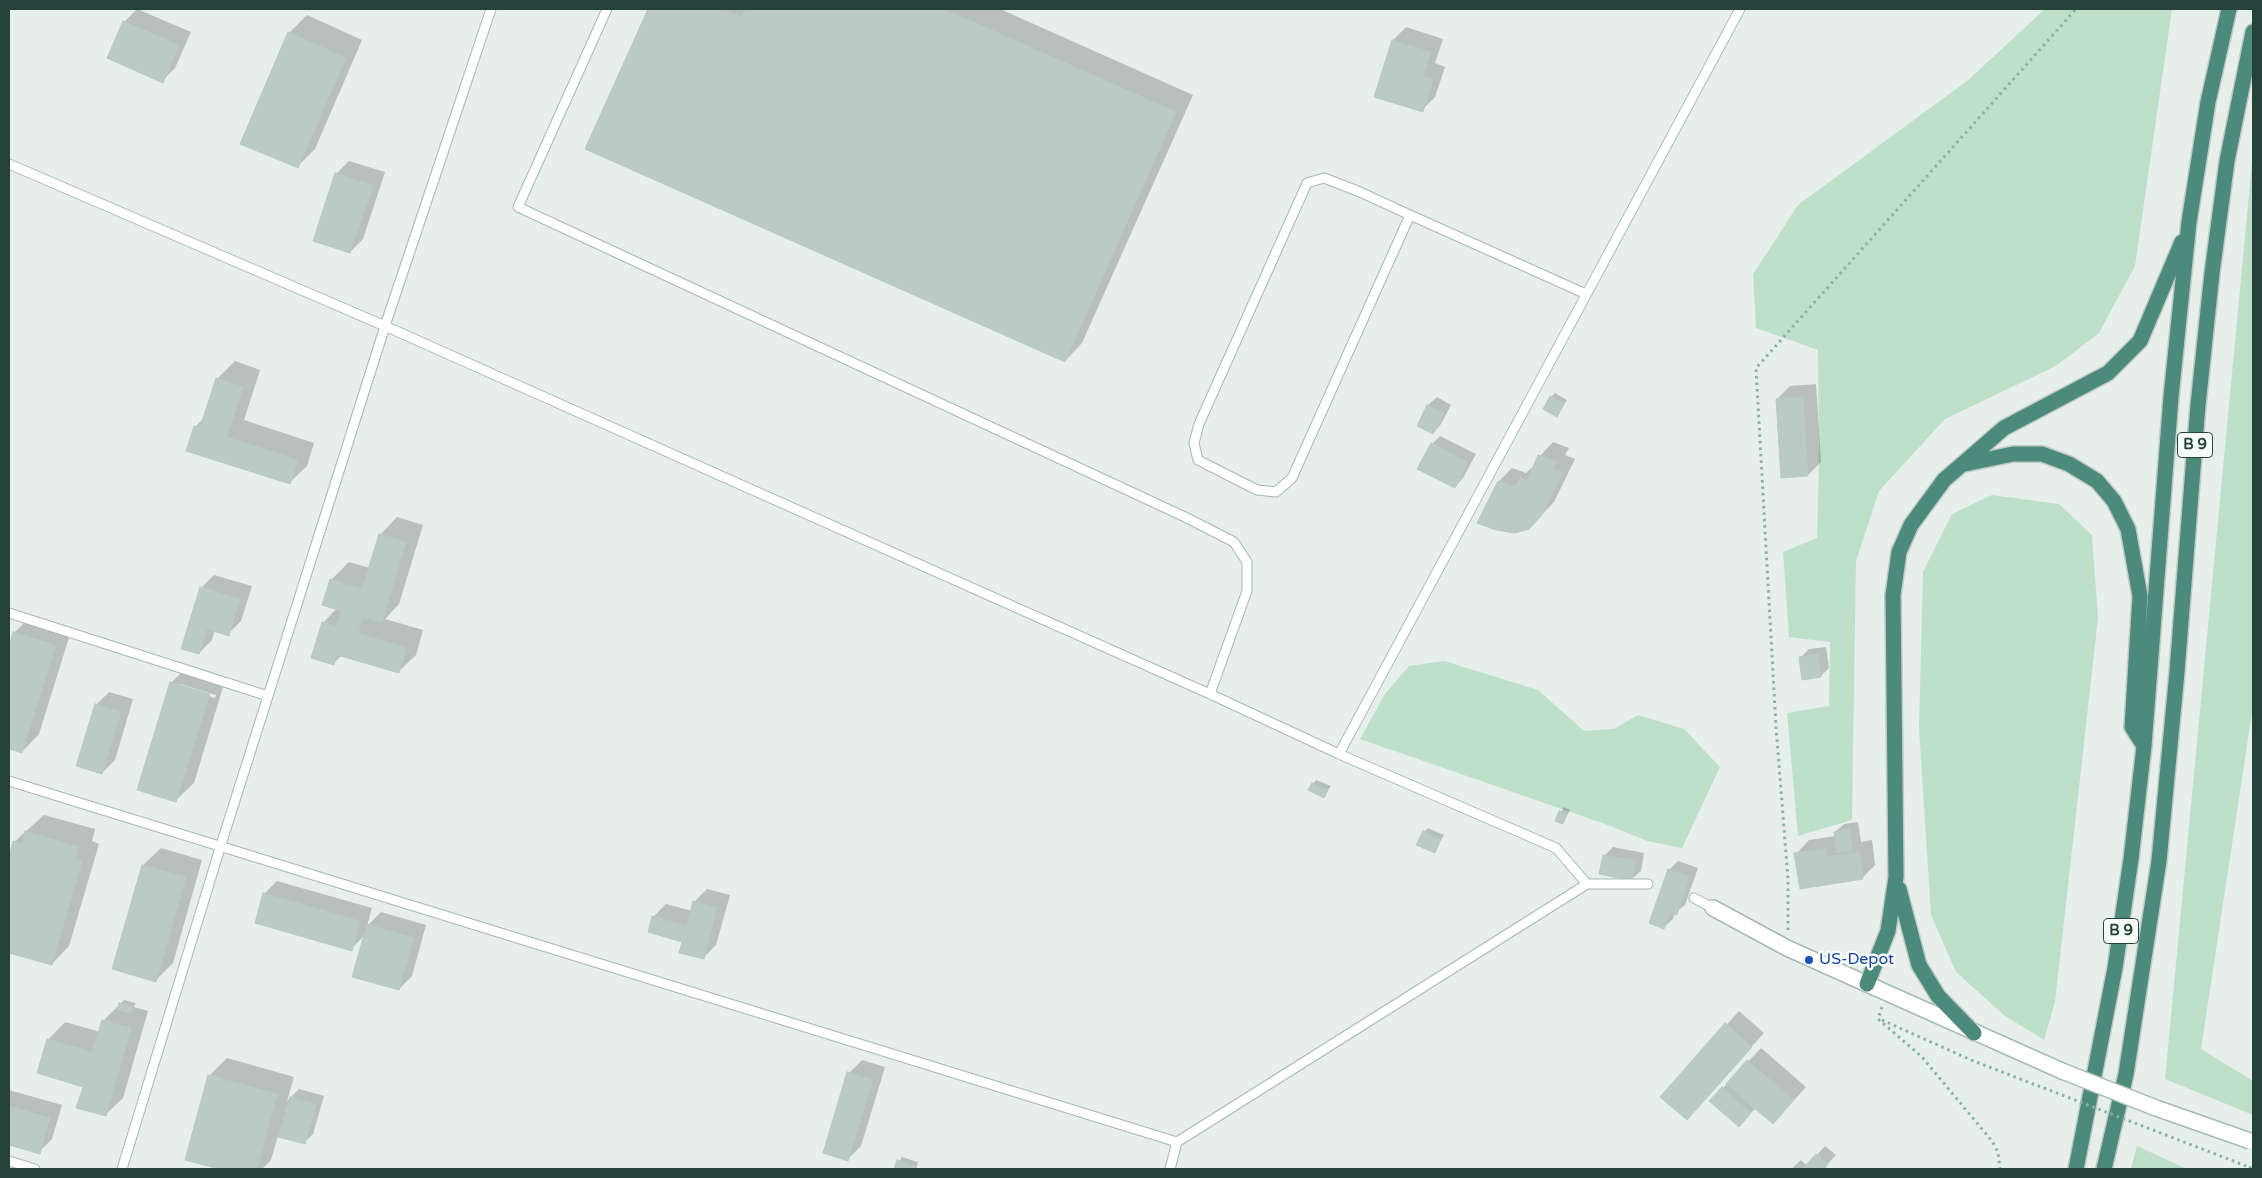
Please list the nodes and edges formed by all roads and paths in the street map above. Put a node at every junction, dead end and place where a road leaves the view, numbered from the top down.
1 (491, 9) edge
2 (607, 9) edge
3 (1740, 9) edge
4 (2076, 9) edge
5 (2229, 9) edge
6 (2253, 32) edge
7 (9, 164) edge
8 (1410, 215) junction
9 (2189, 222) junction
10 (1586, 294) junction
11 (385, 326) junction
12 (1964, 464) junction
13 (9, 613) edge
14 (1210, 694) junction
15 (268, 696) junction
16 (2144, 746) junction
17 (1339, 754) junction
18 (9, 781) edge
19 (220, 848) junction
20 (1896, 877) junction
21 (1588, 884) junction
22 (1648, 884) dead end
23 (1694, 898) dead end
24 (1713, 908) joint
25 (1787, 948) junction
26 (1867, 984) junction
27 (1886, 992) junction
28 (1878, 1018) junction
29 (1974, 1033) junction
30 (2252, 1141) edge
31 (1177, 1142) junction
32 (9, 1162) edge
33 (35, 1169) edge
34 (122, 1169) edge
35 (1170, 1169) edge
36 (2000, 1169) edge
37 (2076, 1169) edge
38 (2104, 1169) edge
39 (2253, 1169) edge

1 - 11 lane
2 - 14 lane
3 - 10 lane
4 - 25 path
5 - 9 highway, B 9
6 - 38 highway, B 9
7 - 11 lane
8 - 8 lane
8 - 10 lane
9 - 12 highway
9 - 16 highway, B 9
10 - 17 lane
11 - 14 lane
11 - 15 lane
12 - 16 highway
12 - 20 highway
13 - 15 lane
14 - 17 lane
15 - 19 lane
16 - 37 highway, B 9
17 - 21 lane
18 - 19 lane
19 - 31 lane
19 - 34 lane
20 - 26 highway
20 - 29 highway
21 - 22 lane
21 - 31 lane
23 - 24 lane
24 - 25 main road
25 - 26 main road
26 - 27 main road
27 - 28 path
27 - 29 main road
28 - 36 path
28 - 39 path, bridge
29 - 30 main road, bridge
31 - 35 lane
32 - 33 lane

